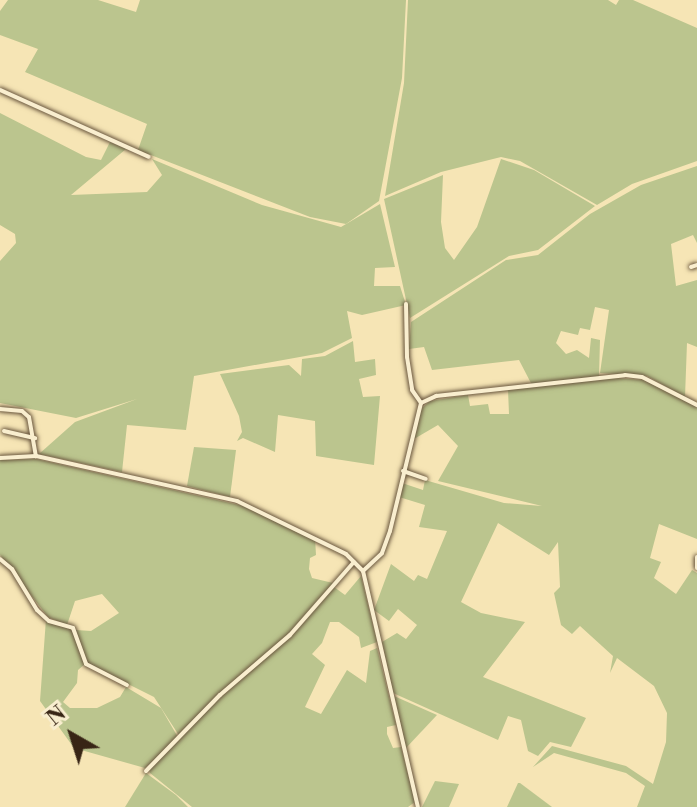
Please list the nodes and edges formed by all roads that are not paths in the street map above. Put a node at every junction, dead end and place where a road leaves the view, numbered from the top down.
1 (0, 90) edge
2 (149, 157) dead end
3 (406, 304) dead end
4 (421, 403) junction
5 (697, 405) edge
6 (0, 409) edge
7 (4, 431) dead end
8 (35, 438) junction
9 (36, 456) junction
10 (0, 458) edge
11 (403, 471) junction
12 (426, 479) dead end
13 (697, 557) edge
14 (0, 559) edge
15 (354, 562) junction
16 (697, 568) edge
17 (363, 571) junction
18 (127, 685) dead end
19 (146, 771) dead end
20 (418, 807) edge

1 - 2 street
3 - 4 street
4 - 5 street
4 - 11 street
6 - 8 street
7 - 8 street
8 - 9 street
9 - 10 street
9 - 15 street
11 - 12 street
11 - 17 street
13 - 16 street
14 - 18 street
15 - 17 street
15 - 19 street
17 - 20 street

